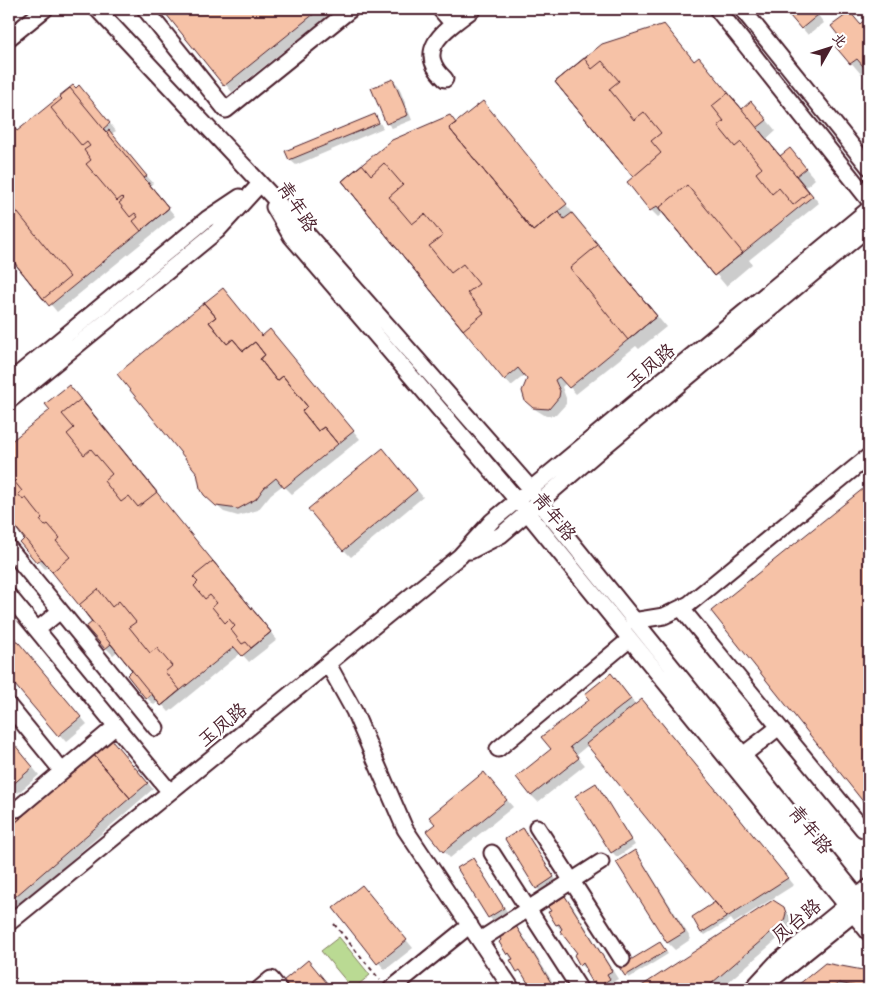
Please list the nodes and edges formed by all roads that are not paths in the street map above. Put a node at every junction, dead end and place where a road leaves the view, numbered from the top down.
1 (45, 9) edge
2 (97, 9) edge
3 (145, 9) edge
4 (351, 9) edge
5 (440, 9) edge
6 (473, 9) edge
7 (717, 9) edge
8 (742, 9) edge
9 (453, 24) junction
10 (9, 38) edge
11 (445, 79) dead end
12 (869, 167) edge
13 (260, 184) junction
14 (869, 200) edge
15 (869, 209) edge
16 (869, 227) edge
17 (9, 382) edge
18 (9, 401) edge
19 (869, 456) edge
20 (535, 496) junction
21 (517, 500) junction
22 (527, 513) junction
23 (9, 548) edge
24 (460, 556) junction
25 (9, 596) edge
26 (681, 608) junction
27 (60, 611) junction
28 (634, 622) junction
29 (37, 630) junction
30 (630, 639) junction
31 (328, 664) junction
32 (9, 706) edge
33 (116, 726) junction
34 (779, 727) junction
35 (156, 728) dead end
36 (498, 749) dead end
37 (743, 755) junction
38 (62, 771) junction
39 (170, 792) junction
40 (17, 809) dead end
41 (538, 827) dead end
42 (869, 831) edge
43 (492, 853) dead end
44 (601, 862) dead end
45 (572, 881) junction
46 (861, 903) edge
47 (528, 909) junction
48 (9, 923) edge
49 (470, 925) junction
50 (869, 933) edge
51 (480, 940) junction
52 (622, 959) dead end
53 (386, 986) edge
54 (579, 988) edge
55 (259, 989) edge
56 (279, 989) edge
57 (512, 989) edge
58 (752, 989) edge
59 (759, 989) edge

1 - 10 street
2 - 13 street
3 - 4 street
5 - 9 street
6 - 9 street
7 - 14 street
8 - 12 street
9 - 11 street
13 - 17 street
13 - 18 street
13 - 20 street, 青年路
13 - 21 street, 青年路
15 - 20 street, 玉凤路
16 - 20 street, 玉凤路
19 - 26 street
20 - 21 street, 玉凤路
20 - 22 street, 玉凤路
20 - 28 street, 青年路
21 - 22 street, 青年路
21 - 24 street, 玉凤路
22 - 24 street, 玉凤路
22 - 30 street, 青年路
23 - 27 street
24 - 31 street, 玉凤路
25 - 29 street
26 - 28 street
26 - 34 street
27 - 29 street
27 - 35 street
28 - 37 street, 青年路
29 - 33 street
30 - 36 street
30 - 46 street, 青年路
31 - 39 street, 玉凤路
31 - 49 street
32 - 38 street
33 - 38 street
33 - 39 street
34 - 37 street
34 - 42 street
37 - 46 street, 青年路
38 - 40 street
39 - 48 street, 玉凤路
41 - 45 street
43 - 47 street
44 - 45 street
45 - 47 street
45 - 52 street
46 - 50 street, 青年路
46 - 58 street, 凤台路
46 - 59 street, 凤台路
47 - 51 street
47 - 54 street
49 - 51 street
49 - 53 street
51 - 57 street
55 - 56 street

